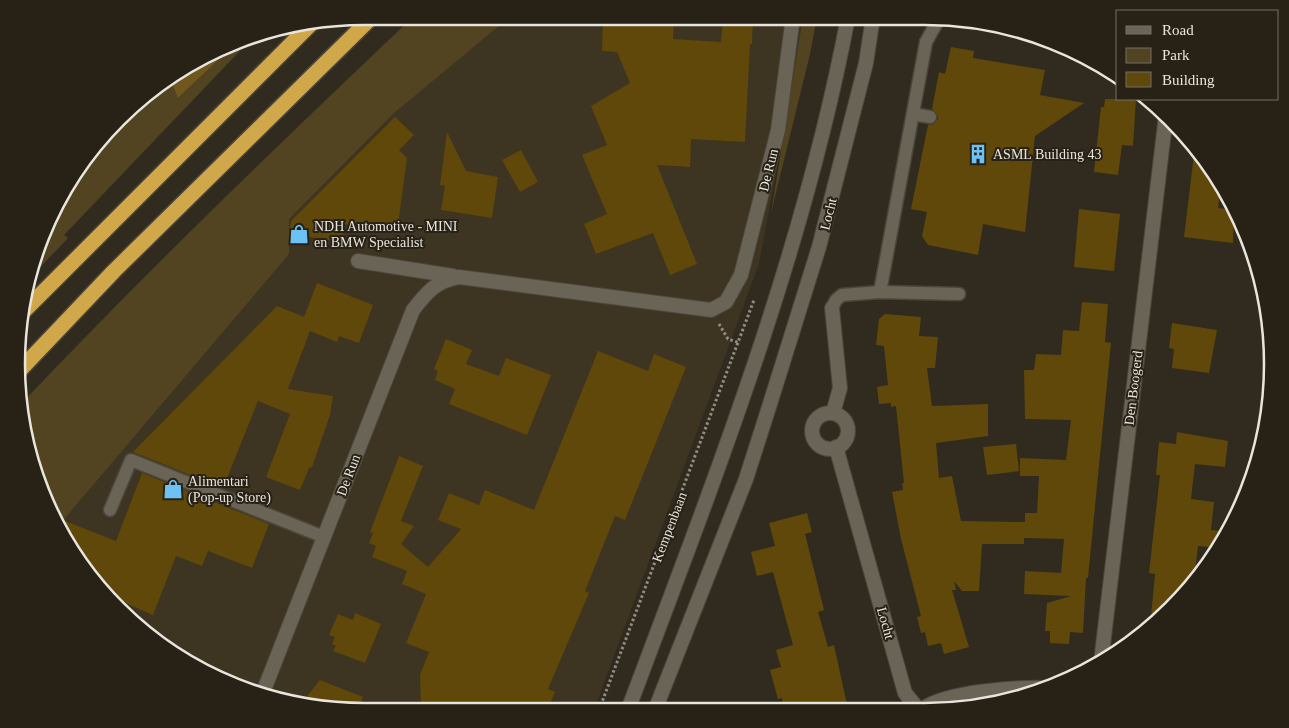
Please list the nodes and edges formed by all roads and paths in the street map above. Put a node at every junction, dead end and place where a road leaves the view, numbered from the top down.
1 (364, 25) edge
2 (792, 25) edge
3 (847, 25) edge
4 (872, 25) edge
5 (935, 25) edge
6 (304, 31) edge
7 (913, 114) junction
8 (930, 117) dead end
9 (1165, 124) edge
10 (358, 261) dead end
11 (459, 277) junction
12 (880, 292) junction
13 (959, 294) dead end
14 (755, 297) dead end
15 (31, 303) edge
16 (832, 308) joint
17 (711, 310) junction
18 (740, 344) junction
19 (25, 364) edge
20 (743, 397) joint
21 (833, 413) junction
22 (836, 447) junction
23 (110, 510) dead end
24 (324, 537) junction
25 (1102, 653) edge
26 (1027, 687) edge
27 (265, 688) edge
28 (937, 702) edge
29 (602, 703) edge
30 (631, 703) edge
31 (658, 703) edge
32 (913, 703) edge

1 - 19 highway
2 - 17 street, De Run
3 - 20 street, Locht
4 - 31 street, Locht
5 - 7 lane
6 - 15 highway
7 - 8 lane
7 - 12 lane
9 - 25 street, Den Boogerd
10 - 11 street, De Run
11 - 17 street, De Run
11 - 24 street, De Run
12 - 13 lane
12 - 16 lane
14 - 18 path
16 - 21 street
17 - 18 path
18 - 29 path, Kempenbaan
20 - 30 street, Kempenbaan
21 - 22 street
21 - 22 street
22 - 32 street, Locht
23 - 24 lane
24 - 27 street, De Run
26 - 28 street

